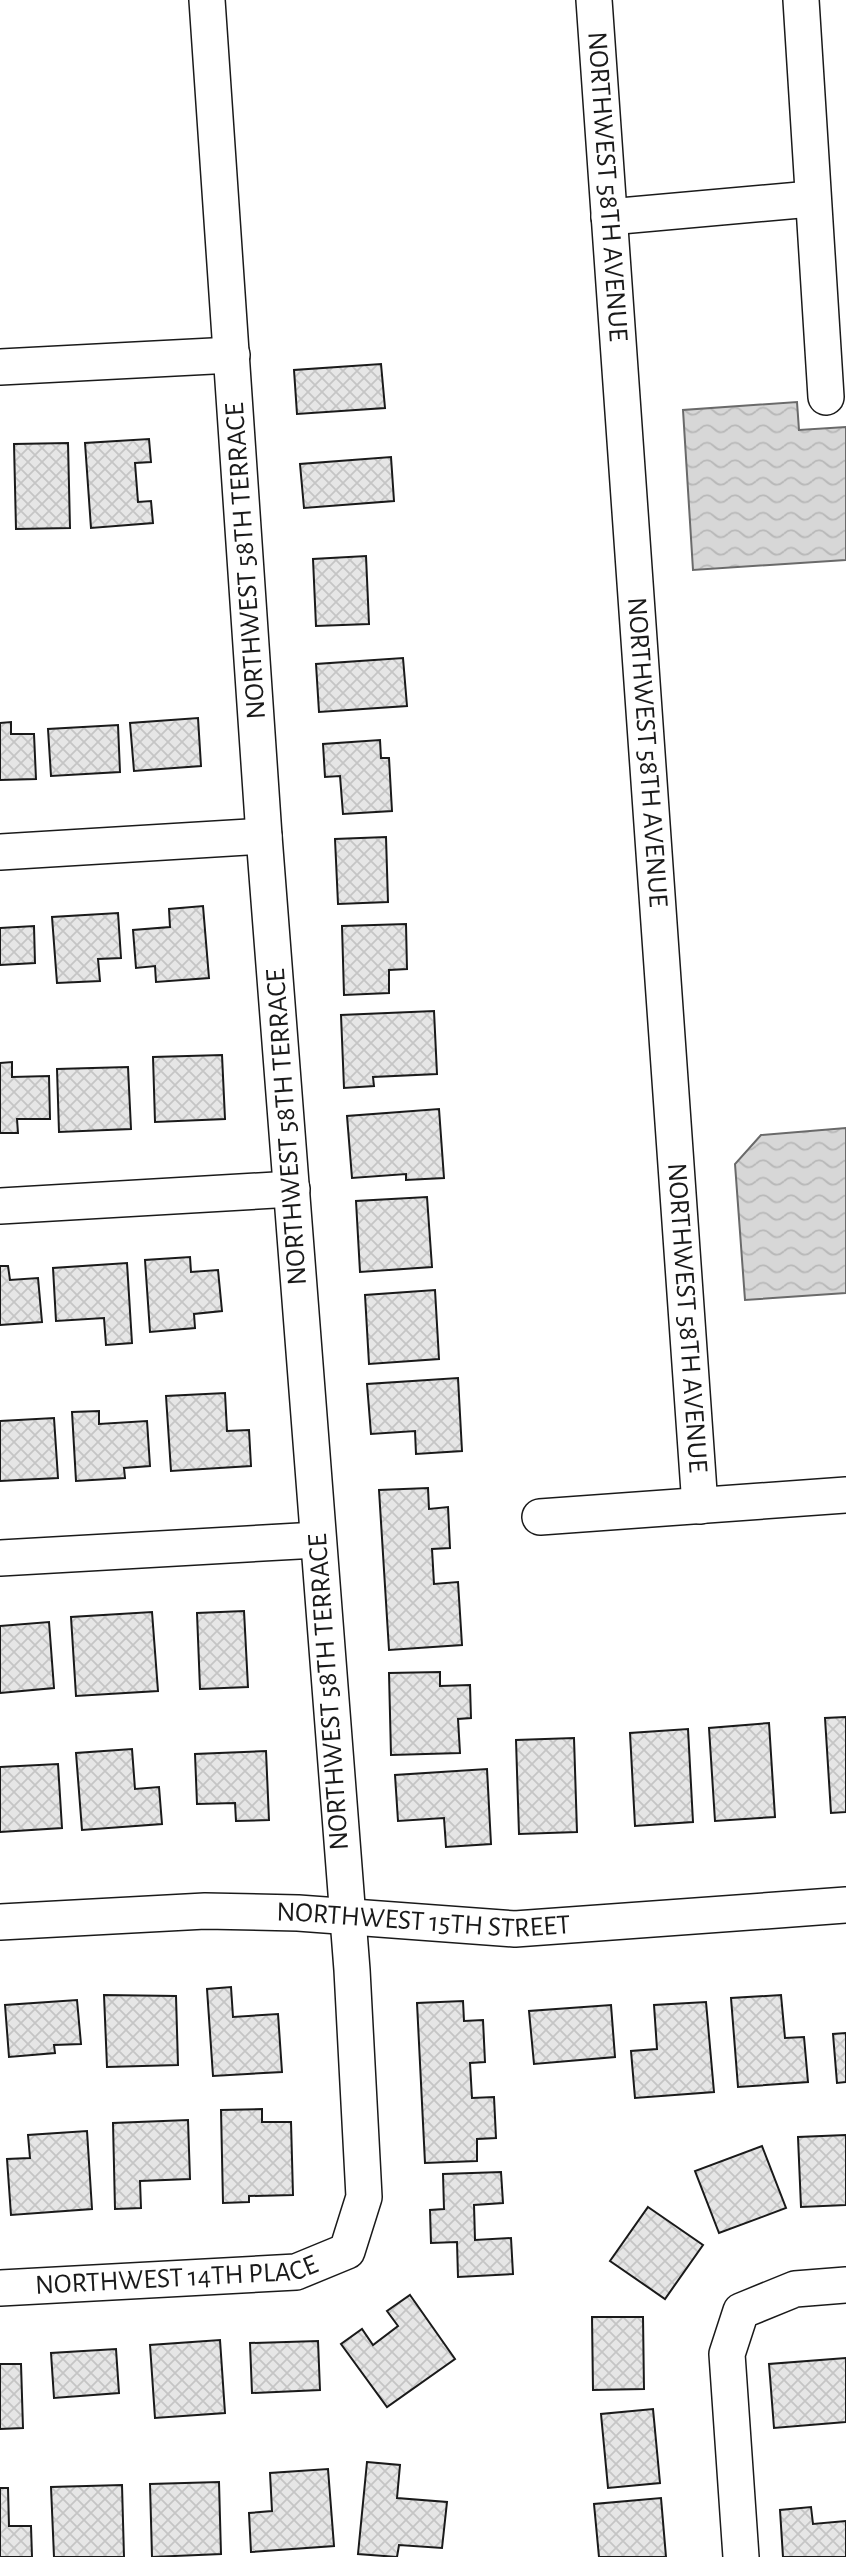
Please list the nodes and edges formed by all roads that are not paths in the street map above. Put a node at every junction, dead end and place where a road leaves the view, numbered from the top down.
1 (207, 0) edge
2 (594, 0) edge
3 (801, 0) edge
4 (811, 199) junction
5 (609, 217) junction
6 (232, 355) junction
7 (0, 367) edge
8 (826, 397) dead end
9 (264, 836) junction
10 (0, 852) edge
11 (292, 1189) junction
12 (0, 1206) edge
13 (846, 1495) edge
14 (700, 1506) junction
15 (540, 1517) dead end
16 (317, 1540) junction
17 (0, 1558) edge
18 (846, 1905) edge
19 (347, 1918) junction
20 (0, 1922) edge
21 (347, 2251) joint
22 (846, 2285) edge
23 (0, 2288) edge
24 (741, 2557) edge

1 - 6 street, NORTHWEST 58TH TERRACE
2 - 5 street, NORTHWEST 58TH AVENUE
3 - 4 street
4 - 5 street
4 - 8 street
5 - 14 street, NORTHWEST 58TH AVENUE
6 - 7 street
6 - 9 street, NORTHWEST 58TH TERRACE
9 - 10 street
9 - 11 street, NORTHWEST 58TH TERRACE
11 - 12 street
11 - 16 street, NORTHWEST 58TH TERRACE
13 - 14 street
14 - 15 street
16 - 17 street
16 - 19 street, NORTHWEST 58TH TERRACE
18 - 19 street, NORTHWEST 15TH STREET
19 - 20 street, NORTHWEST 15TH STREET
19 - 21 street, NORTHWEST 58TH TERRACE
21 - 23 street, NORTHWEST 14TH PLACE
22 - 24 street

